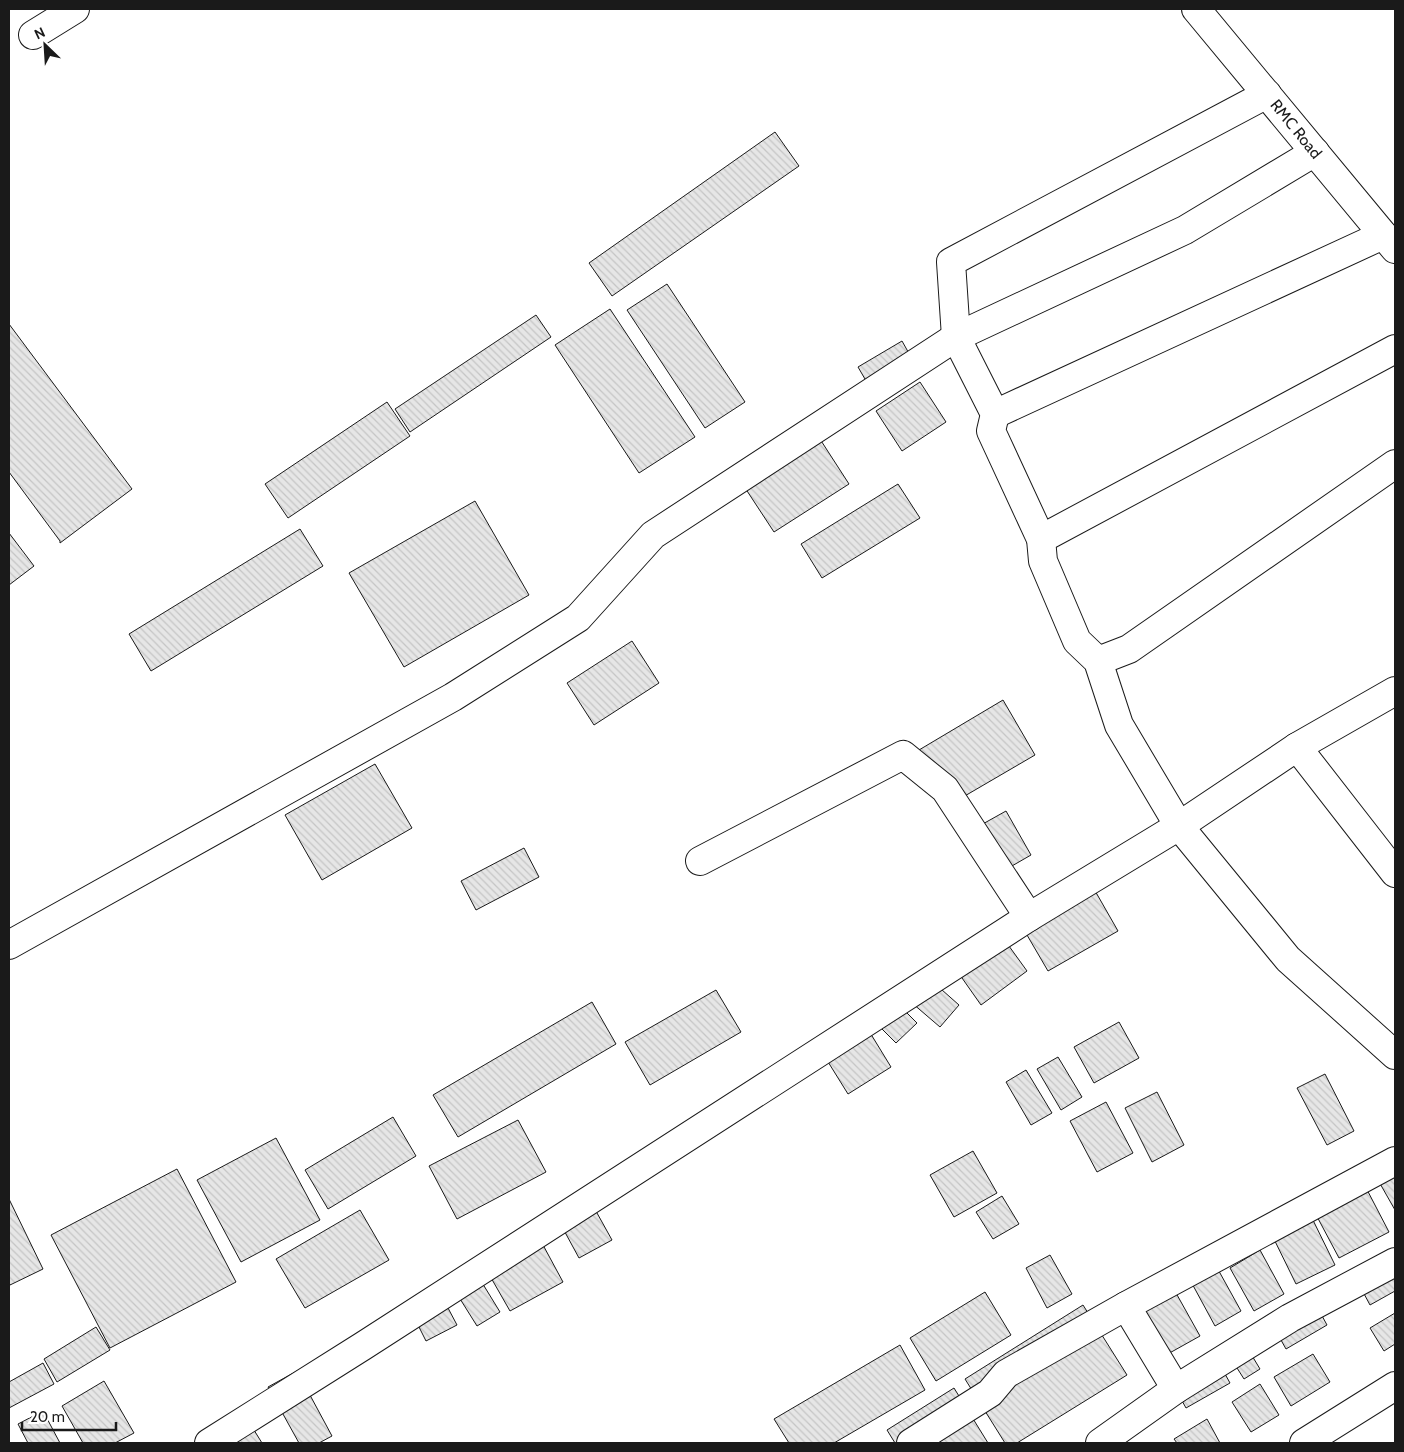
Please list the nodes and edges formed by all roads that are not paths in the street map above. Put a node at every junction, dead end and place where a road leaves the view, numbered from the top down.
1 (75, 9) edge
2 (1196, 9) edge
3 (1215, 9) edge
4 (33, 35) dead end
5 (1267, 94) junction
6 (1314, 152) junction
7 (1391, 237) edge
8 (956, 337) junction
9 (1395, 349) edge
10 (995, 414) junction
11 (1395, 464) edge
12 (1041, 539) junction
13 (1098, 661) junction
14 (1395, 690) edge
15 (1297, 746) junction
16 (1179, 826) junction
17 (700, 861) dead end
18 (1395, 873) edge
19 (1029, 916) junction
20 (9, 945) edge
21 (1395, 1056) edge
22 (1395, 1161) edge
23 (1395, 1262) edge
24 (1126, 1306) junction
25 (1395, 1386) edge
26 (1176, 1389) junction
27 (209, 1443) edge
28 (911, 1443) edge
29 (1100, 1443) edge
30 (1304, 1443) edge

1 - 4 street
2 - 5 street, RMC Road
3 - 7 street, RMC Road
5 - 6 street, RMC Road
5 - 8 street
6 - 7 street, RMC Road
6 - 8 street
7 - 10 street
8 - 10 street
8 - 20 street
9 - 12 street
10 - 12 street
11 - 13 street
12 - 13 street
13 - 16 street
14 - 15 street
15 - 16 street
15 - 18 street
16 - 19 street
16 - 21 street
17 - 19 street
19 - 27 street
22 - 24 street
23 - 26 street
24 - 26 street
24 - 28 street
25 - 30 street
26 - 29 street

